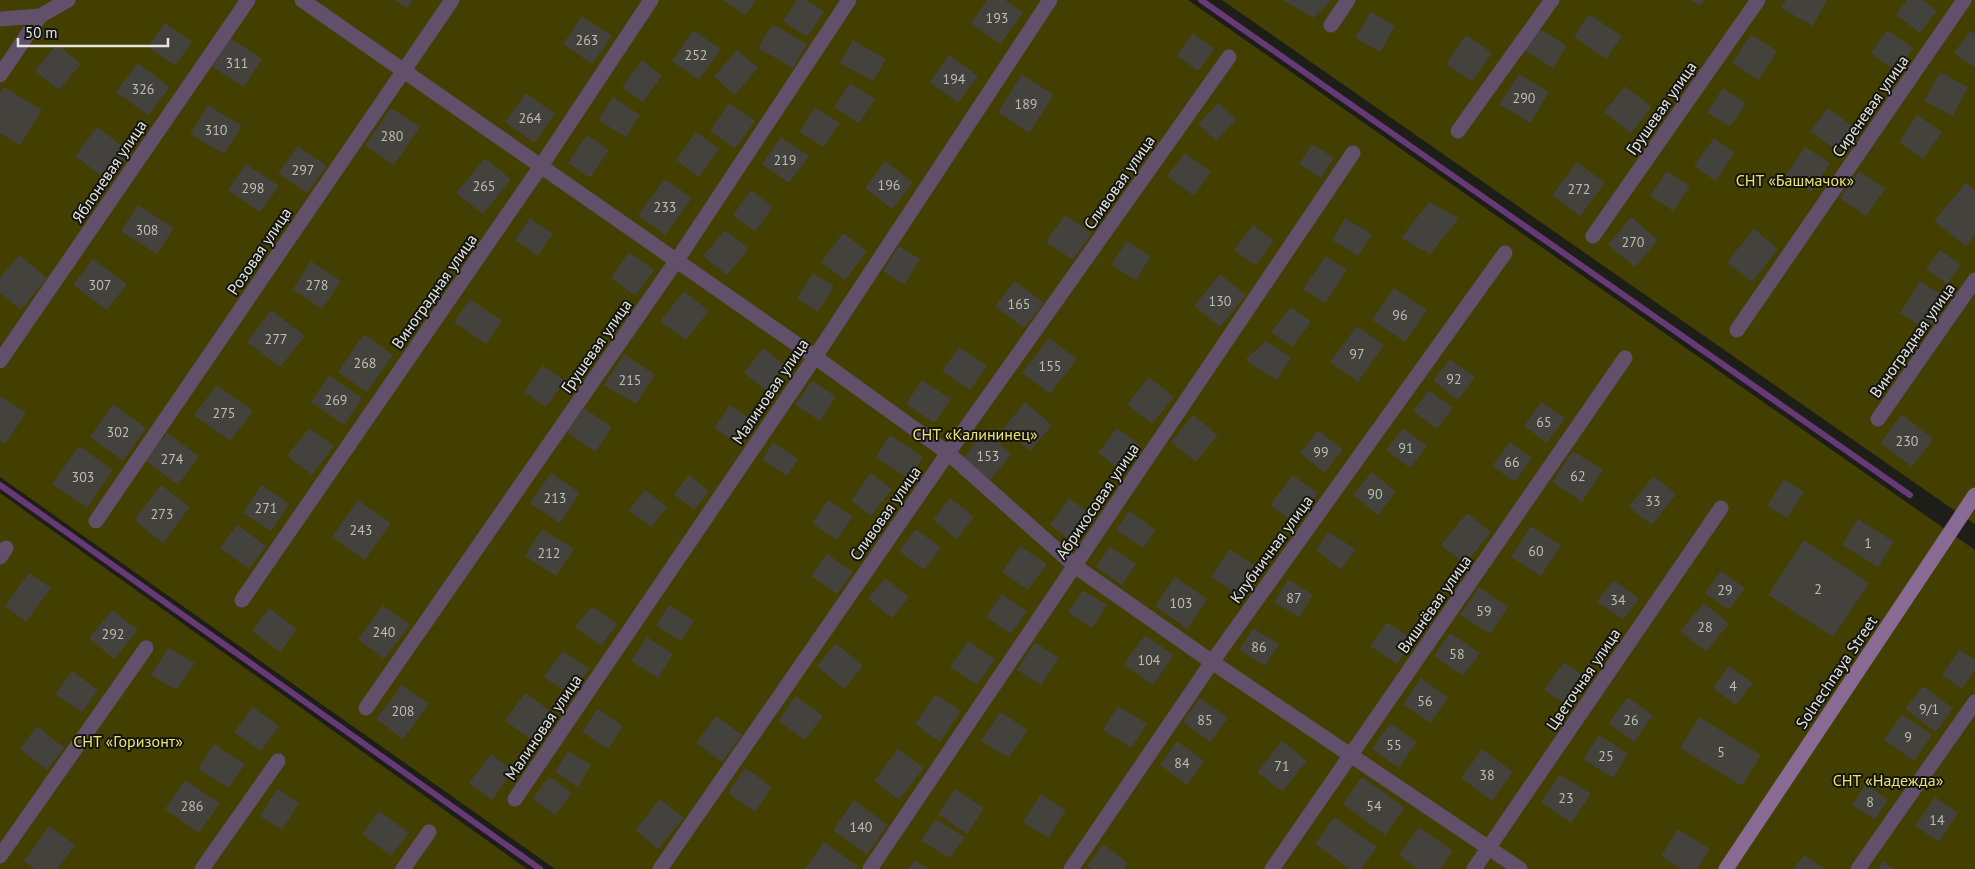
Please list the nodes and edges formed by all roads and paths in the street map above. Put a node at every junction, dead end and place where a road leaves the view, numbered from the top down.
1 (68, 0) edge
2 (248, 0) edge
3 (302, 0) edge
4 (452, 0) edge
5 (651, 0) edge
6 (850, 0) edge
7 (1050, 0) edge
8 (1348, 0) edge
9 (1552, 0) edge
10 (1758, 0) edge
11 (1964, 0) edge
12 (40, 16) junction
13 (0, 19) edge
14 (1331, 25) dead end
15 (1229, 57) dead end
16 (402, 70) junction
17 (0, 75) edge
18 (1458, 131) dead end
19 (1353, 153) dead end
20 (541, 166) junction
21 (1593, 236) dead end
22 (1505, 253) dead end
23 (677, 260) junction
24 (1975, 280) edge
25 (1737, 330) dead end
26 (815, 357) junction
27 (1625, 358) dead end
28 (0, 361) edge
29 (1878, 419) dead end
30 (948, 453) junction
31 (1975, 495) edge
32 (1721, 508) dead end
33 (96, 521) dead end
34 (1075, 566) junction
35 (242, 600) dead end
36 (146, 648) dead end
37 (1212, 662) junction
38 (1975, 702) edge
39 (366, 708) dead end
40 (1351, 754) junction
41 (278, 761) dead end
42 (515, 799) dead end
43 (429, 832) dead end
44 (1488, 848) junction
45 (0, 856) edge
46 (202, 869) edge
47 (403, 869) edge
48 (660, 869) edge
49 (870, 869) edge
50 (1071, 869) edge
51 (1272, 869) edge
52 (1474, 869) edge
53 (1520, 869) edge
54 (1726, 869) edge
55 (1858, 869) edge

1 - 12 street
2 - 28 street, Яблоневая улица
3 - 16 street
4 - 16 street, Розовая улица
5 - 20 street, Виноградная улица
6 - 23 street, Грушевая улица
7 - 26 street, Малиновая улица
8 - 14 street
9 - 18 street
10 - 21 street, Грушевая улица
11 - 25 street, Сиреневая улица
12 - 13 street
12 - 17 street
15 - 30 street, Сливовая улица
16 - 20 street
16 - 33 street, Розовая улица
19 - 34 street, Абрикосовая улица
20 - 23 street
20 - 35 street, Виноградная улица
22 - 37 street, Клубничная улица
23 - 26 street
23 - 39 street, Грушевая улица
24 - 29 street, Виноградная улица
26 - 30 street
26 - 42 street, Малиновая улица
27 - 40 street, Вишнёвая улица
30 - 34 street
30 - 48 street, Сливовая улица
31 - 54 street, Solnechnaya Street
32 - 44 street, Цветочная улица
34 - 37 street
34 - 49 street, Абрикосовая улица
36 - 45 street
37 - 40 street
37 - 50 street, Клубничная улица
38 - 55 street
40 - 44 street
40 - 51 street, Вишнёвая улица
41 - 46 street
43 - 47 street
44 - 52 street, Цветочная улица
44 - 53 street

